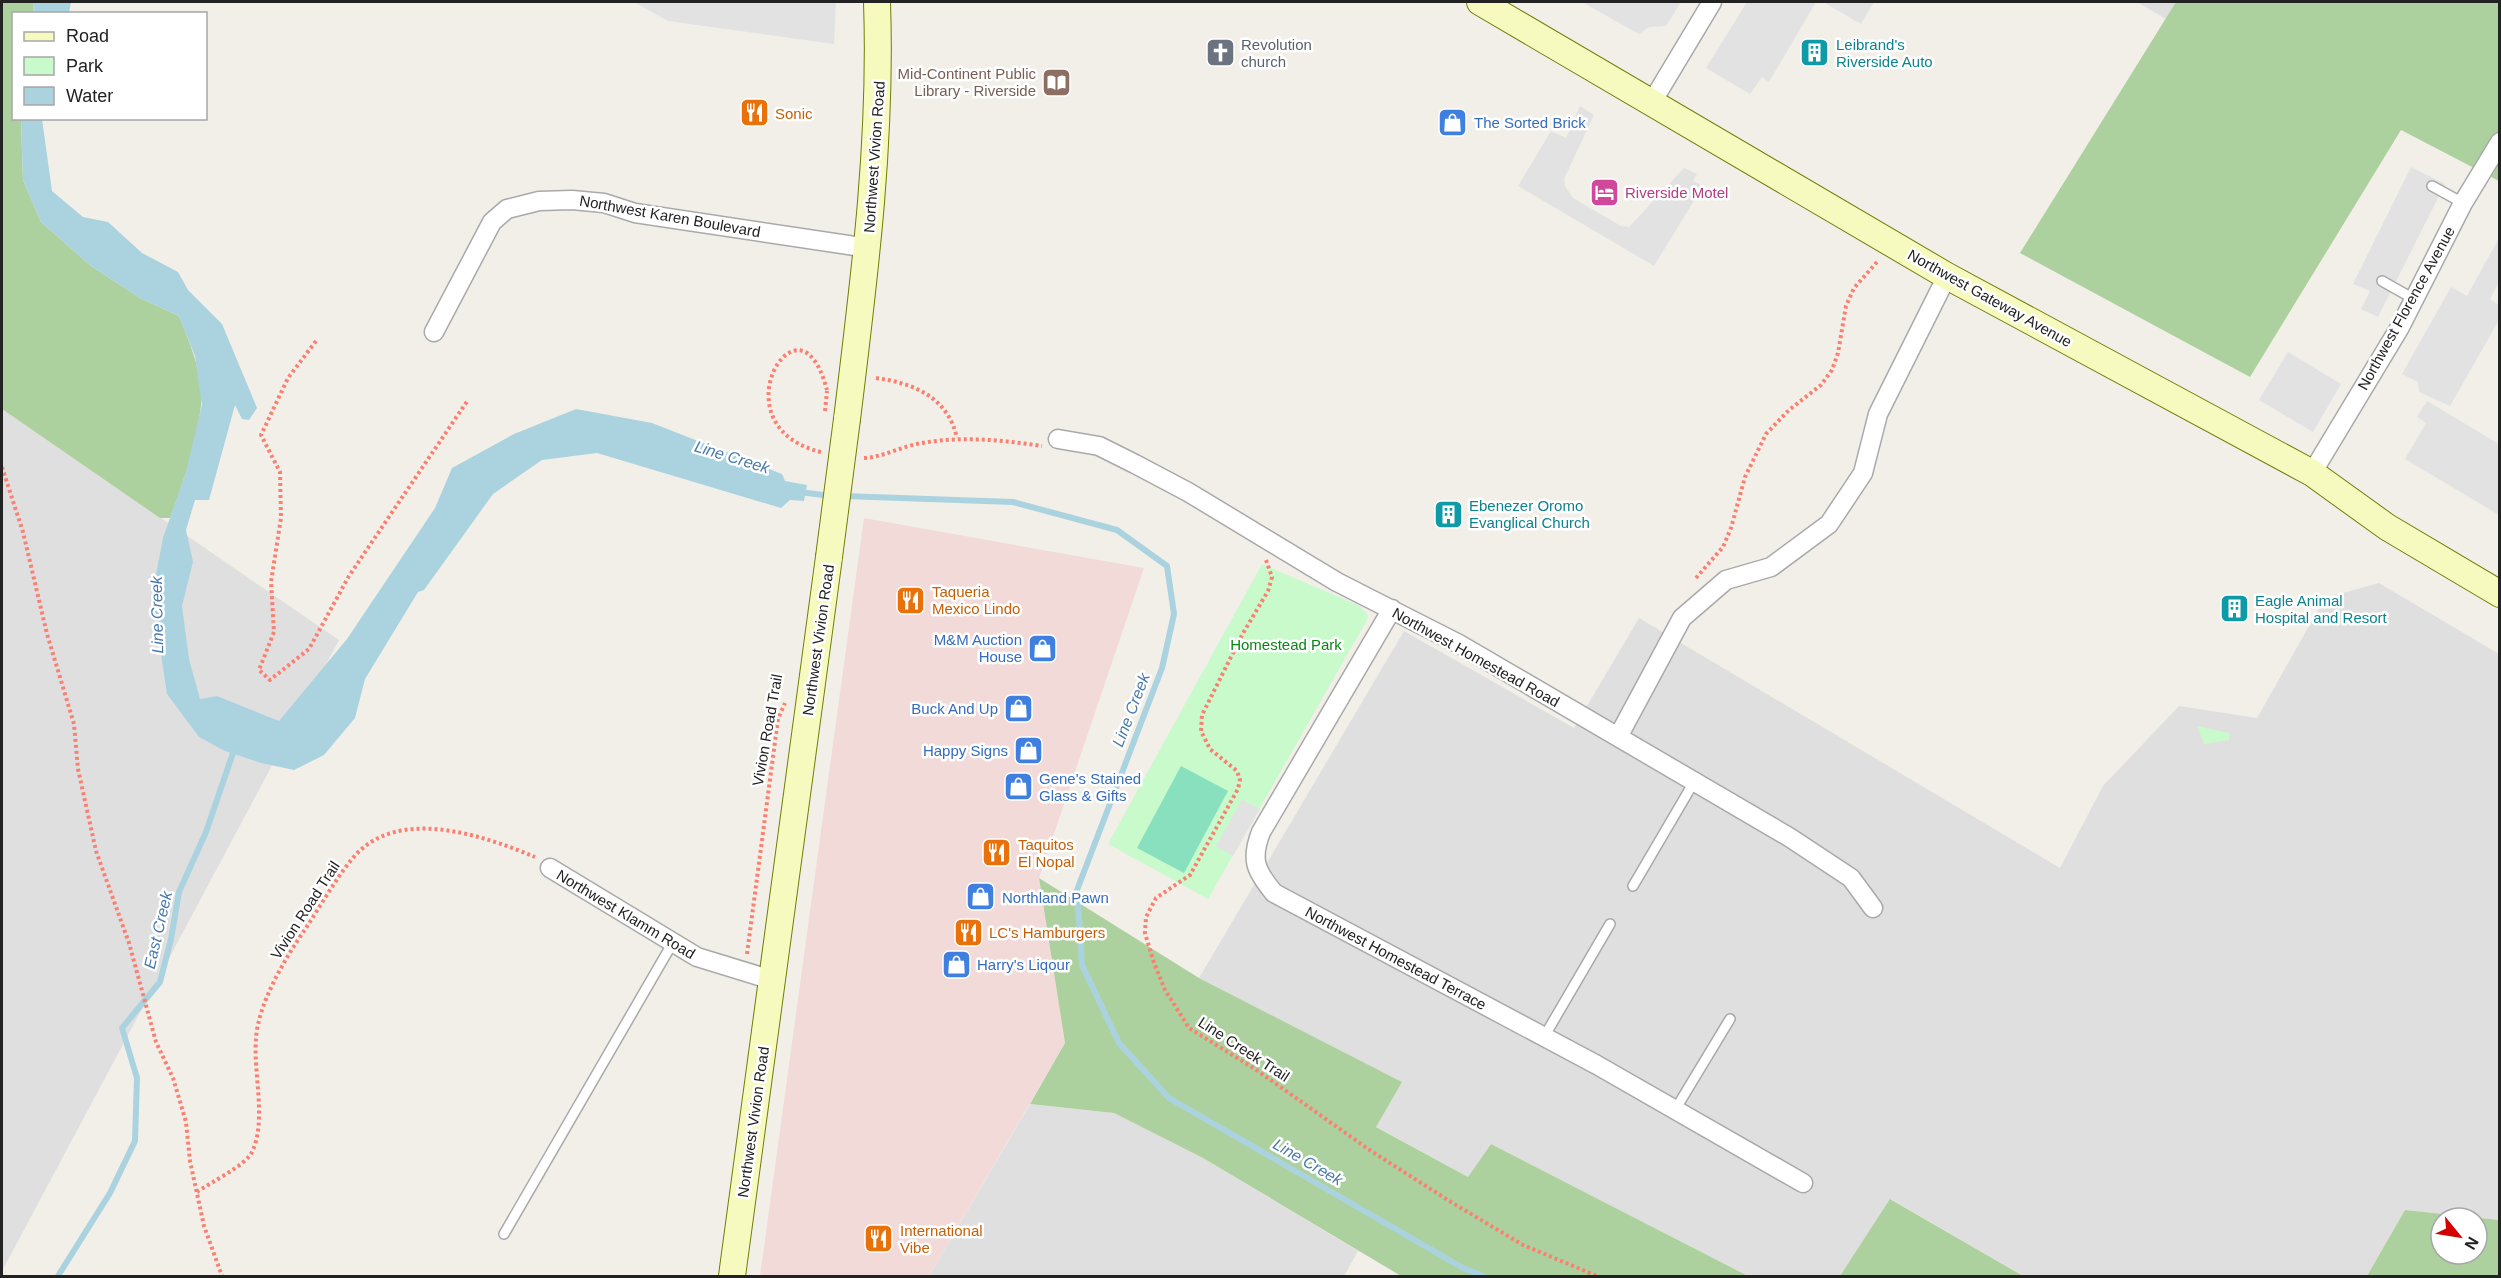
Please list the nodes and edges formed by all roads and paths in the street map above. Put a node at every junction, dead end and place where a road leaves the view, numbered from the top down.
1 (877, 2) edge
2 (1480, 2) edge
3 (1712, 2) edge
4 (1652, 102) junction
5 (2499, 142) edge
6 (2432, 186) dead end
7 (2463, 203) junction
8 (868, 248) junction
9 (1876, 262) dead end
10 (1947, 276) junction
11 (2382, 281) dead end
12 (2414, 299) junction
13 (434, 332) dead end
14 (316, 341) dead end
15 (876, 378) dead end
16 (827, 391) dead end
17 (468, 400) dead end
18 (957, 438) junction
19 (1052, 443) joint
20 (830, 454) dead end
21 (858, 458) dead end
22 (2, 468) edge
23 (2312, 473) junction
24 (1266, 560) dead end
25 (1690, 584) dead end
26 (2499, 594) edge
27 (1392, 609) junction
28 (785, 702) dead end
29 (1618, 737) junction
30 (1694, 782) junction
31 (550, 868) joint
32 (1633, 886) dead end
33 (1873, 908) dead end
34 (1610, 924) dead end
35 (672, 944) junction
36 (744, 973) junction
37 (772, 980) junction
38 (1730, 1019) dead end
39 (1544, 1037) junction
40 (1675, 1110) junction
41 (1803, 1183) dead end
42 (197, 1192) junction
43 (504, 1234) dead end
44 (222, 1276) edge
45 (732, 1276) edge
46 (1598, 1276) edge

1 - 8 main road, Northwest Vivion Road
2 - 4 main road, Northwest Gateway Avenue
3 - 4 street
4 - 10 main road, Northwest Gateway Avenue
5 - 7 street, Northwest Florence Avenue
6 - 7 lane
7 - 12 street, Northwest Florence Avenue
8 - 13 street, Northwest Karen Boulevard
8 - 37 main road, Northwest Vivion Road, bridge
9 - 25 path
10 - 23 main road, Northwest Gateway Avenue
10 - 29 street
11 - 12 lane
12 - 23 street, Northwest Florence Avenue
14 - 17 path
15 - 18 path
16 - 20 path
18 - 19 path
18 - 21 path
19 - 27 street, Northwest Homestead Road
22 - 42 path
23 - 26 main road, Northwest Gateway Avenue
24 - 46 path, Line Creek Trail
27 - 29 street, Northwest Homestead Road
27 - 39 street, Northwest Homestead Terrace
28 - 36 path, Vivion Road Trail
29 - 30 street, Northwest Homestead Road
30 - 32 lane
30 - 33 street, Northwest Homestead Road
31 - 35 street, Northwest Klamm Road
31 - 42 path, Vivion Road Trail
34 - 39 lane
35 - 36 street, Northwest Klamm Road
35 - 43 lane
36 - 37 street, Northwest Klamm Road
37 - 45 main road, Northwest Vivion Road
38 - 40 lane
39 - 40 street, Northwest Homestead Terrace
40 - 41 street, Northwest Homestead Terrace
42 - 44 path

